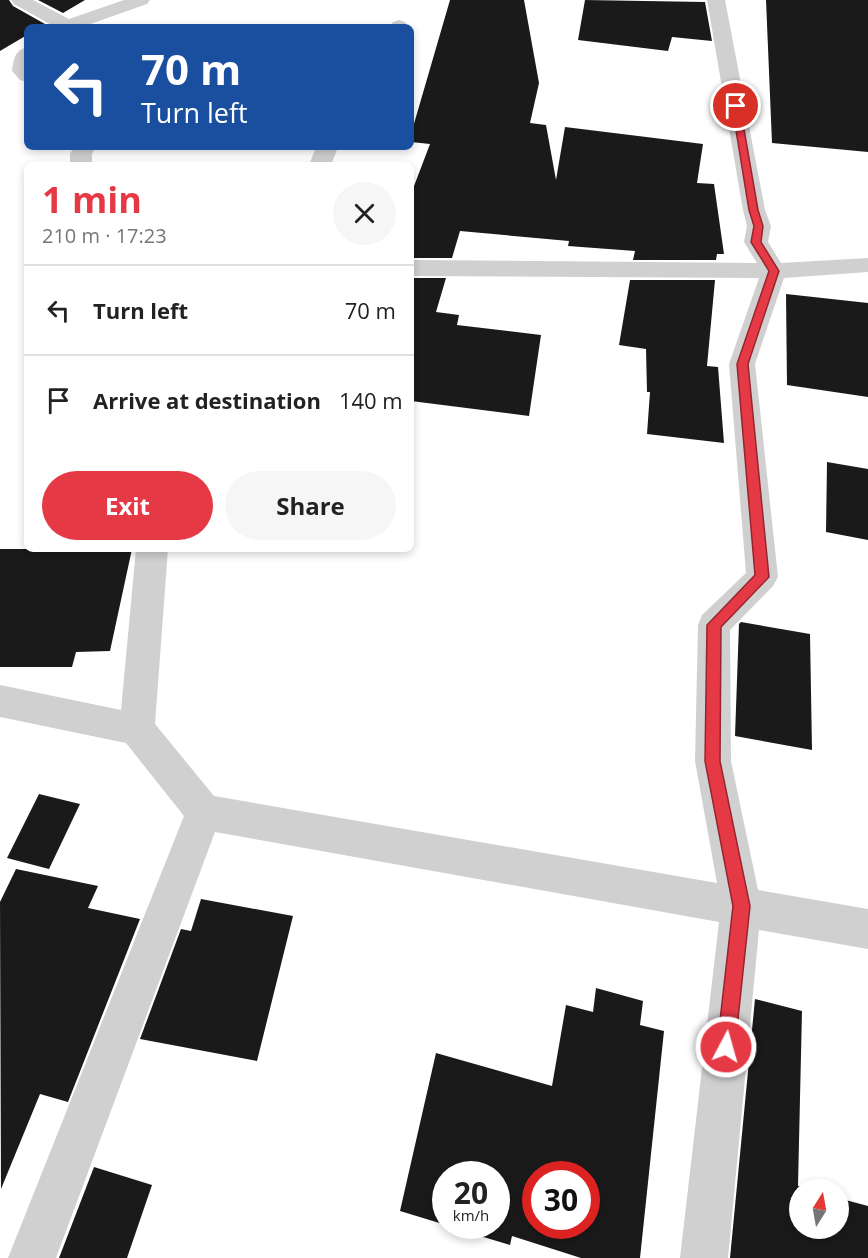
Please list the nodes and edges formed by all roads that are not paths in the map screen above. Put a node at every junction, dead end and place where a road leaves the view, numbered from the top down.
1 (20, 0) edge
2 (141, 0) edge
3 (716, 0) edge
4 (62, 24) edge
5 (72, 24) edge
6 (24, 55) edge
7 (24, 73) edge
8 (868, 265) edge
9 (414, 268) edge
10 (774, 271) junction
11 (152, 552) edge
12 (0, 701) edge
13 (137, 729) junction
14 (204, 812) junction
15 (741, 906) junction
16 (868, 929) edge
17 (32, 1258) edge
18 (704, 1258) edge

1 - 4 street
2 - 5 street
3 - 10 street
6 - 7 street
8 - 10 street
9 - 10 street
10 - 15 street
11 - 13 street
12 - 13 street
13 - 14 street
14 - 15 street
14 - 17 street
15 - 16 street
15 - 18 street

